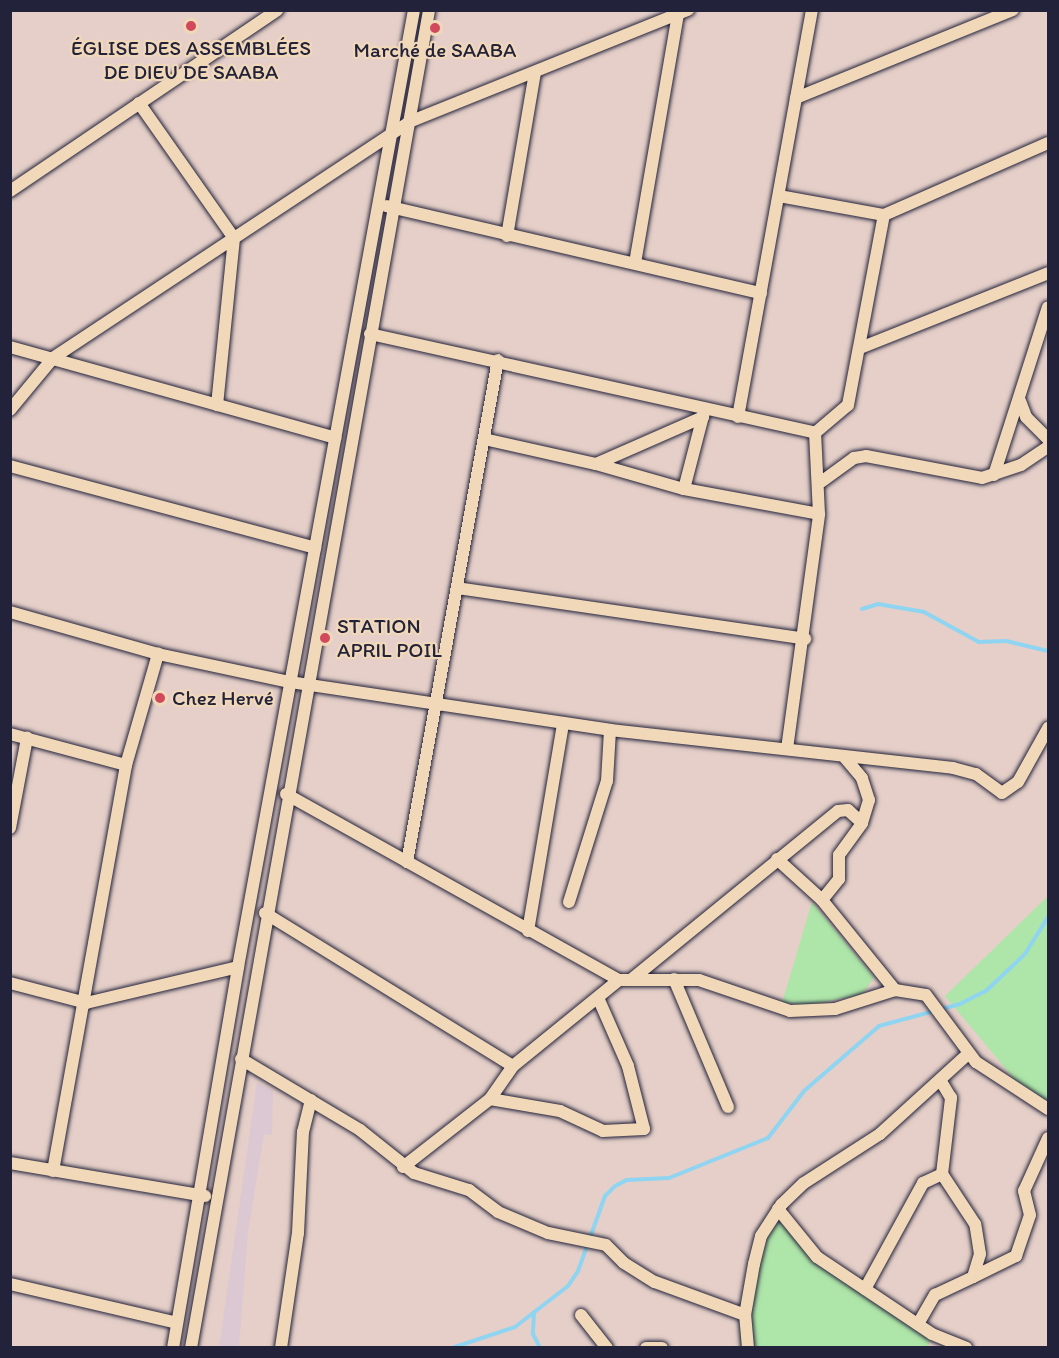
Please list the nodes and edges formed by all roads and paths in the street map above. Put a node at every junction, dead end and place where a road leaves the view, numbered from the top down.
1 (254, 10) edge
2 (277, 10) edge
3 (414, 10) edge
4 (429, 10) edge
5 (812, 10) edge
6 (1013, 10) edge
7 (683, 12) edge
8 (250, 27) junction
9 (535, 73) junction
10 (796, 98) junction
11 (139, 103) junction
12 (409, 122) junction
13 (393, 132) junction
14 (1048, 143) edge
15 (10, 190) edge
16 (779, 196) junction
17 (379, 204) junction
18 (393, 208) junction
19 (884, 215) junction
20 (507, 236) junction
21 (234, 238) junction
22 (635, 263) junction
23 (1048, 273) edge
24 (761, 293) junction
25 (1048, 307) edge
26 (370, 334) junction
27 (10, 347) edge
28 (860, 348) junction
29 (53, 358) junction
30 (498, 360) junction
31 (1020, 401) junction
32 (217, 405) junction
33 (10, 410) edge
34 (704, 412) junction
35 (738, 417) junction
36 (815, 433) junction
37 (336, 438) junction
38 (484, 439) junction
39 (1048, 439) edge
40 (1048, 447) edge
41 (596, 464) junction
42 (10, 466) edge
43 (994, 475) junction
44 (821, 482) junction
45 (684, 489) junction
46 (819, 514) junction
47 (315, 548) junction
48 (457, 588) junction
49 (10, 612) edge
50 (805, 639) junction
51 (158, 654) junction
52 (290, 682) junction
53 (305, 684) junction
54 (435, 703) junction
55 (563, 723) junction
56 (1048, 728) edge
57 (610, 730) junction
58 (10, 734) edge
59 (27, 738) junction
60 (787, 749) junction
61 (845, 758) junction
62 (126, 765) junction
63 (286, 794) junction
64 (862, 823) junction
65 (10, 828) edge
66 (777, 859) junction
67 (406, 862) junction
68 (822, 900) junction
69 (569, 902) dead end
70 (265, 913) junction
71 (528, 931) junction
72 (238, 967) junction
73 (632, 979) junction
74 (674, 979) junction
75 (619, 980) junction
76 (10, 984) edge
77 (895, 990) junction
78 (599, 1000) junction
79 (86, 1003) junction
80 (969, 1053) junction
81 (241, 1059) junction
82 (513, 1066) junction
83 (940, 1080) junction
84 (490, 1099) junction
85 (311, 1100) junction
86 (728, 1107) dead end
87 (1048, 1109) edge
88 (1048, 1138) edge
89 (10, 1163) edge
90 (404, 1167) junction
91 (53, 1171) junction
92 (942, 1174) junction
93 (198, 1195) junction
94 (215, 1198) junction
95 (778, 1209) junction
96 (972, 1277) junction
97 (10, 1284) edge
98 (865, 1289) junction
99 (581, 1315) dead end
100 (745, 1315) junction
101 (177, 1323) junction
102 (918, 1324) junction
103 (958, 1346) edge
104 (173, 1347) edge
105 (190, 1347) edge
106 (281, 1347) edge
107 (607, 1347) edge
108 (646, 1347) edge
109 (662, 1347) edge
110 (748, 1347) edge

1 - 8 street
2 - 8 street
3 - 13 street
4 - 12 street
5 - 10 street
6 - 10 street
7 - 9 street
7 - 22 street
8 - 11 street
9 - 12 street
9 - 20 street
10 - 16 street
11 - 15 street
11 - 21 street
12 - 13 street
12 - 18 street
13 - 17 street
13 - 21 street
14 - 19 street
16 - 19 street
16 - 24 street
17 - 18 street
17 - 37 street
18 - 20 street
18 - 26 street
19 - 28 street
20 - 22 street
21 - 29 street
21 - 32 street
22 - 24 street
23 - 28 street
24 - 35 street
25 - 31 street
26 - 30 street
26 - 53 street
27 - 29 street
28 - 36 street
29 - 32 street
29 - 33 street
30 - 34 street
30 - 38 street
31 - 39 street
31 - 43 street
32 - 37 street
34 - 35 street
34 - 41 street
34 - 45 street
35 - 36 street
36 - 44 street
37 - 47 street
38 - 41 street
38 - 48 street
40 - 43 street
41 - 45 street
42 - 47 street
43 - 44 street
44 - 46 street
45 - 46 street
46 - 50 street
47 - 52 street
48 - 50 street
48 - 54 street
49 - 51 street
50 - 60 street
51 - 52 street
51 - 62 street
52 - 53 street
52 - 72 street
53 - 54 street
53 - 63 street
54 - 55 street
54 - 67 street
55 - 57 street
55 - 71 street
56 - 61 street
57 - 60 street
57 - 69 street
58 - 59 street
59 - 62 street
59 - 65 street
60 - 61 street
61 - 64 street
62 - 79 street
63 - 67 street
63 - 70 street
64 - 66 street
64 - 68 street
66 - 68 street
66 - 73 street
67 - 71 street
68 - 77 street
70 - 81 street
70 - 82 street
71 - 75 street
72 - 79 street
72 - 93 street
73 - 74 street
73 - 75 street
74 - 77 street
74 - 86 street
75 - 78 street
76 - 79 street
77 - 80 street
78 - 82 street
78 - 84 street
79 - 91 street
80 - 83 street
80 - 87 street
81 - 85 street
81 - 94 street
82 - 84 street
83 - 92 street
83 - 95 street
84 - 90 street
85 - 90 street
85 - 106 street
88 - 96 street
89 - 91 street
90 - 100 street
91 - 93 street
92 - 96 street
92 - 98 street
93 - 94 street
93 - 101 street
94 - 105 street
95 - 98 street
95 - 100 street
96 - 102 street
97 - 101 street
98 - 102 street
99 - 107 street
100 - 110 street
101 - 104 street
102 - 103 street
108 - 109 street

